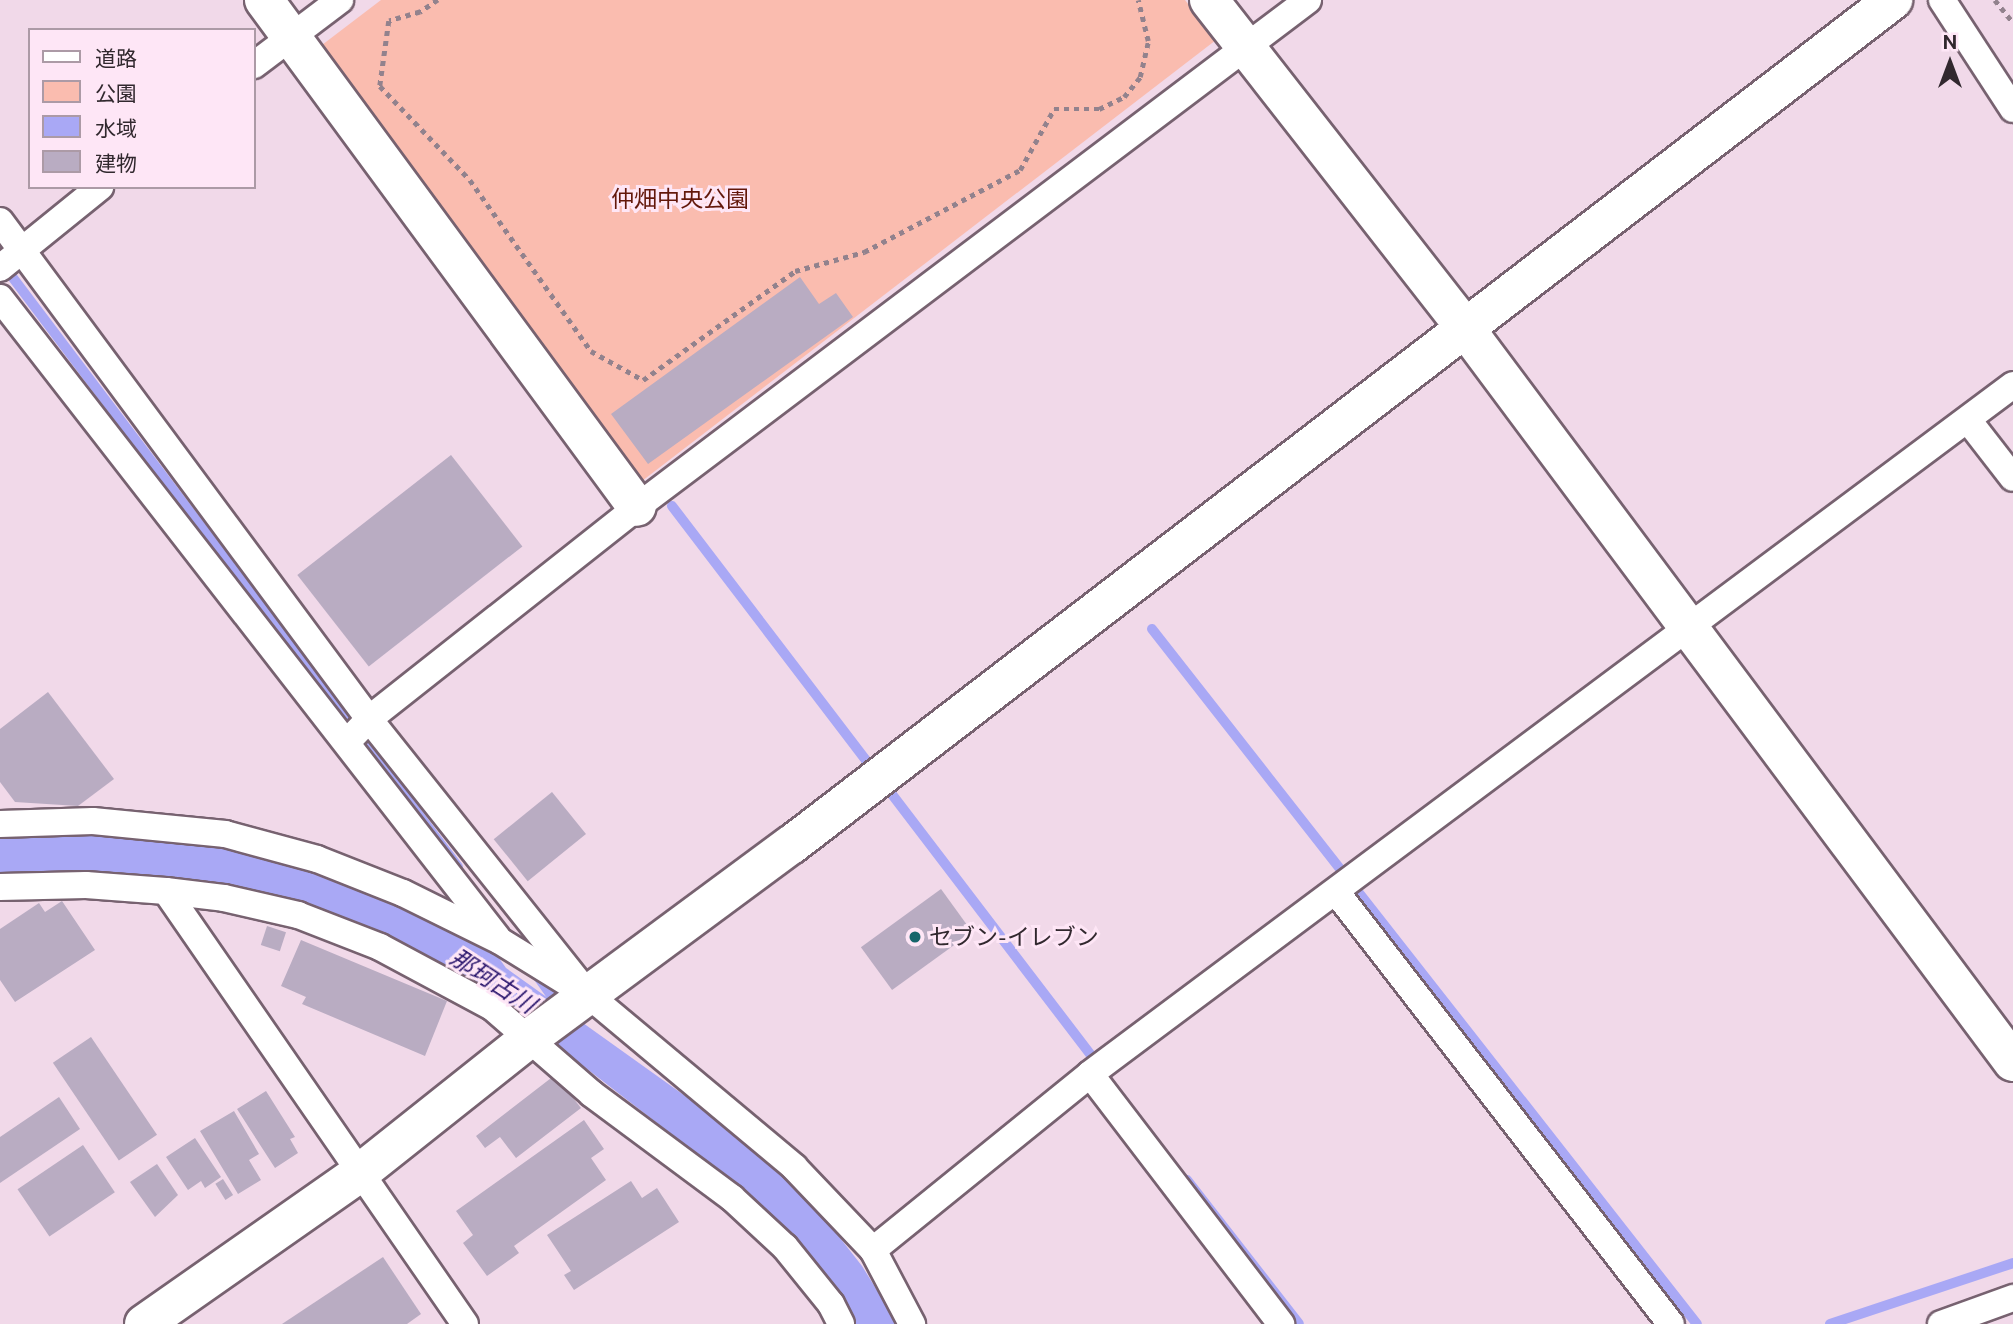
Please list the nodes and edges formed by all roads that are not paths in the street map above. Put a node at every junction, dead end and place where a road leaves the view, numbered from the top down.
1 (264, 0) edge
2 (340, 0) edge
3 (1209, 0) edge
4 (1308, 0) edge
5 (1894, 0) edge
6 (1942, 0) edge
7 (291, 36) junction
8 (1247, 48) junction
9 (256, 63) edge
10 (2013, 109) edge
11 (97, 189) edge
12 (0, 221) edge
13 (21, 249) junction
14 (0, 268) edge
15 (0, 298) edge
16 (1465, 328) junction
17 (2013, 385) edge
18 (1968, 420) junction
19 (2013, 478) edge
20 (637, 507) junction
21 (1684, 627) junction
22 (369, 719) junction
23 (347, 742) junction
24 (0, 824) edge
25 (0, 887) edge
26 (166, 891) junction
27 (1337, 893) junction
28 (500, 941) junction
29 (591, 997) junction
30 (527, 1040) junction
31 (2013, 1062) edge
32 (1090, 1074) junction
33 (361, 1172) junction
34 (873, 1250) junction
35 (2013, 1298) edge
36 (144, 1324) edge
37 (465, 1324) edge
38 (841, 1324) edge
39 (912, 1324) edge
40 (1281, 1324) edge
41 (1671, 1324) edge
42 (1941, 1324) edge

1 - 7 street
2 - 7 street
3 - 8 street
4 - 8 street
5 - 16 street
6 - 10 street
7 - 9 street
7 - 20 street
8 - 16 street
8 - 20 street
11 - 13 street
12 - 13 street
13 - 14 street
13 - 22 street
15 - 23 street
16 - 21 street
16 - 29 street
17 - 18 street
18 - 19 street
18 - 21 street
20 - 22 street
21 - 27 street
21 - 31 street
22 - 23 street
22 - 29 street
23 - 28 street
24 - 28 street
25 - 26 street
26 - 30 street
26 - 33 street
27 - 32 street
27 - 41 street
28 - 29 street
29 - 30 street
29 - 34 street
30 - 33 street
30 - 38 street
32 - 34 street
32 - 40 street
33 - 36 street
33 - 37 street
34 - 39 street
35 - 42 street

